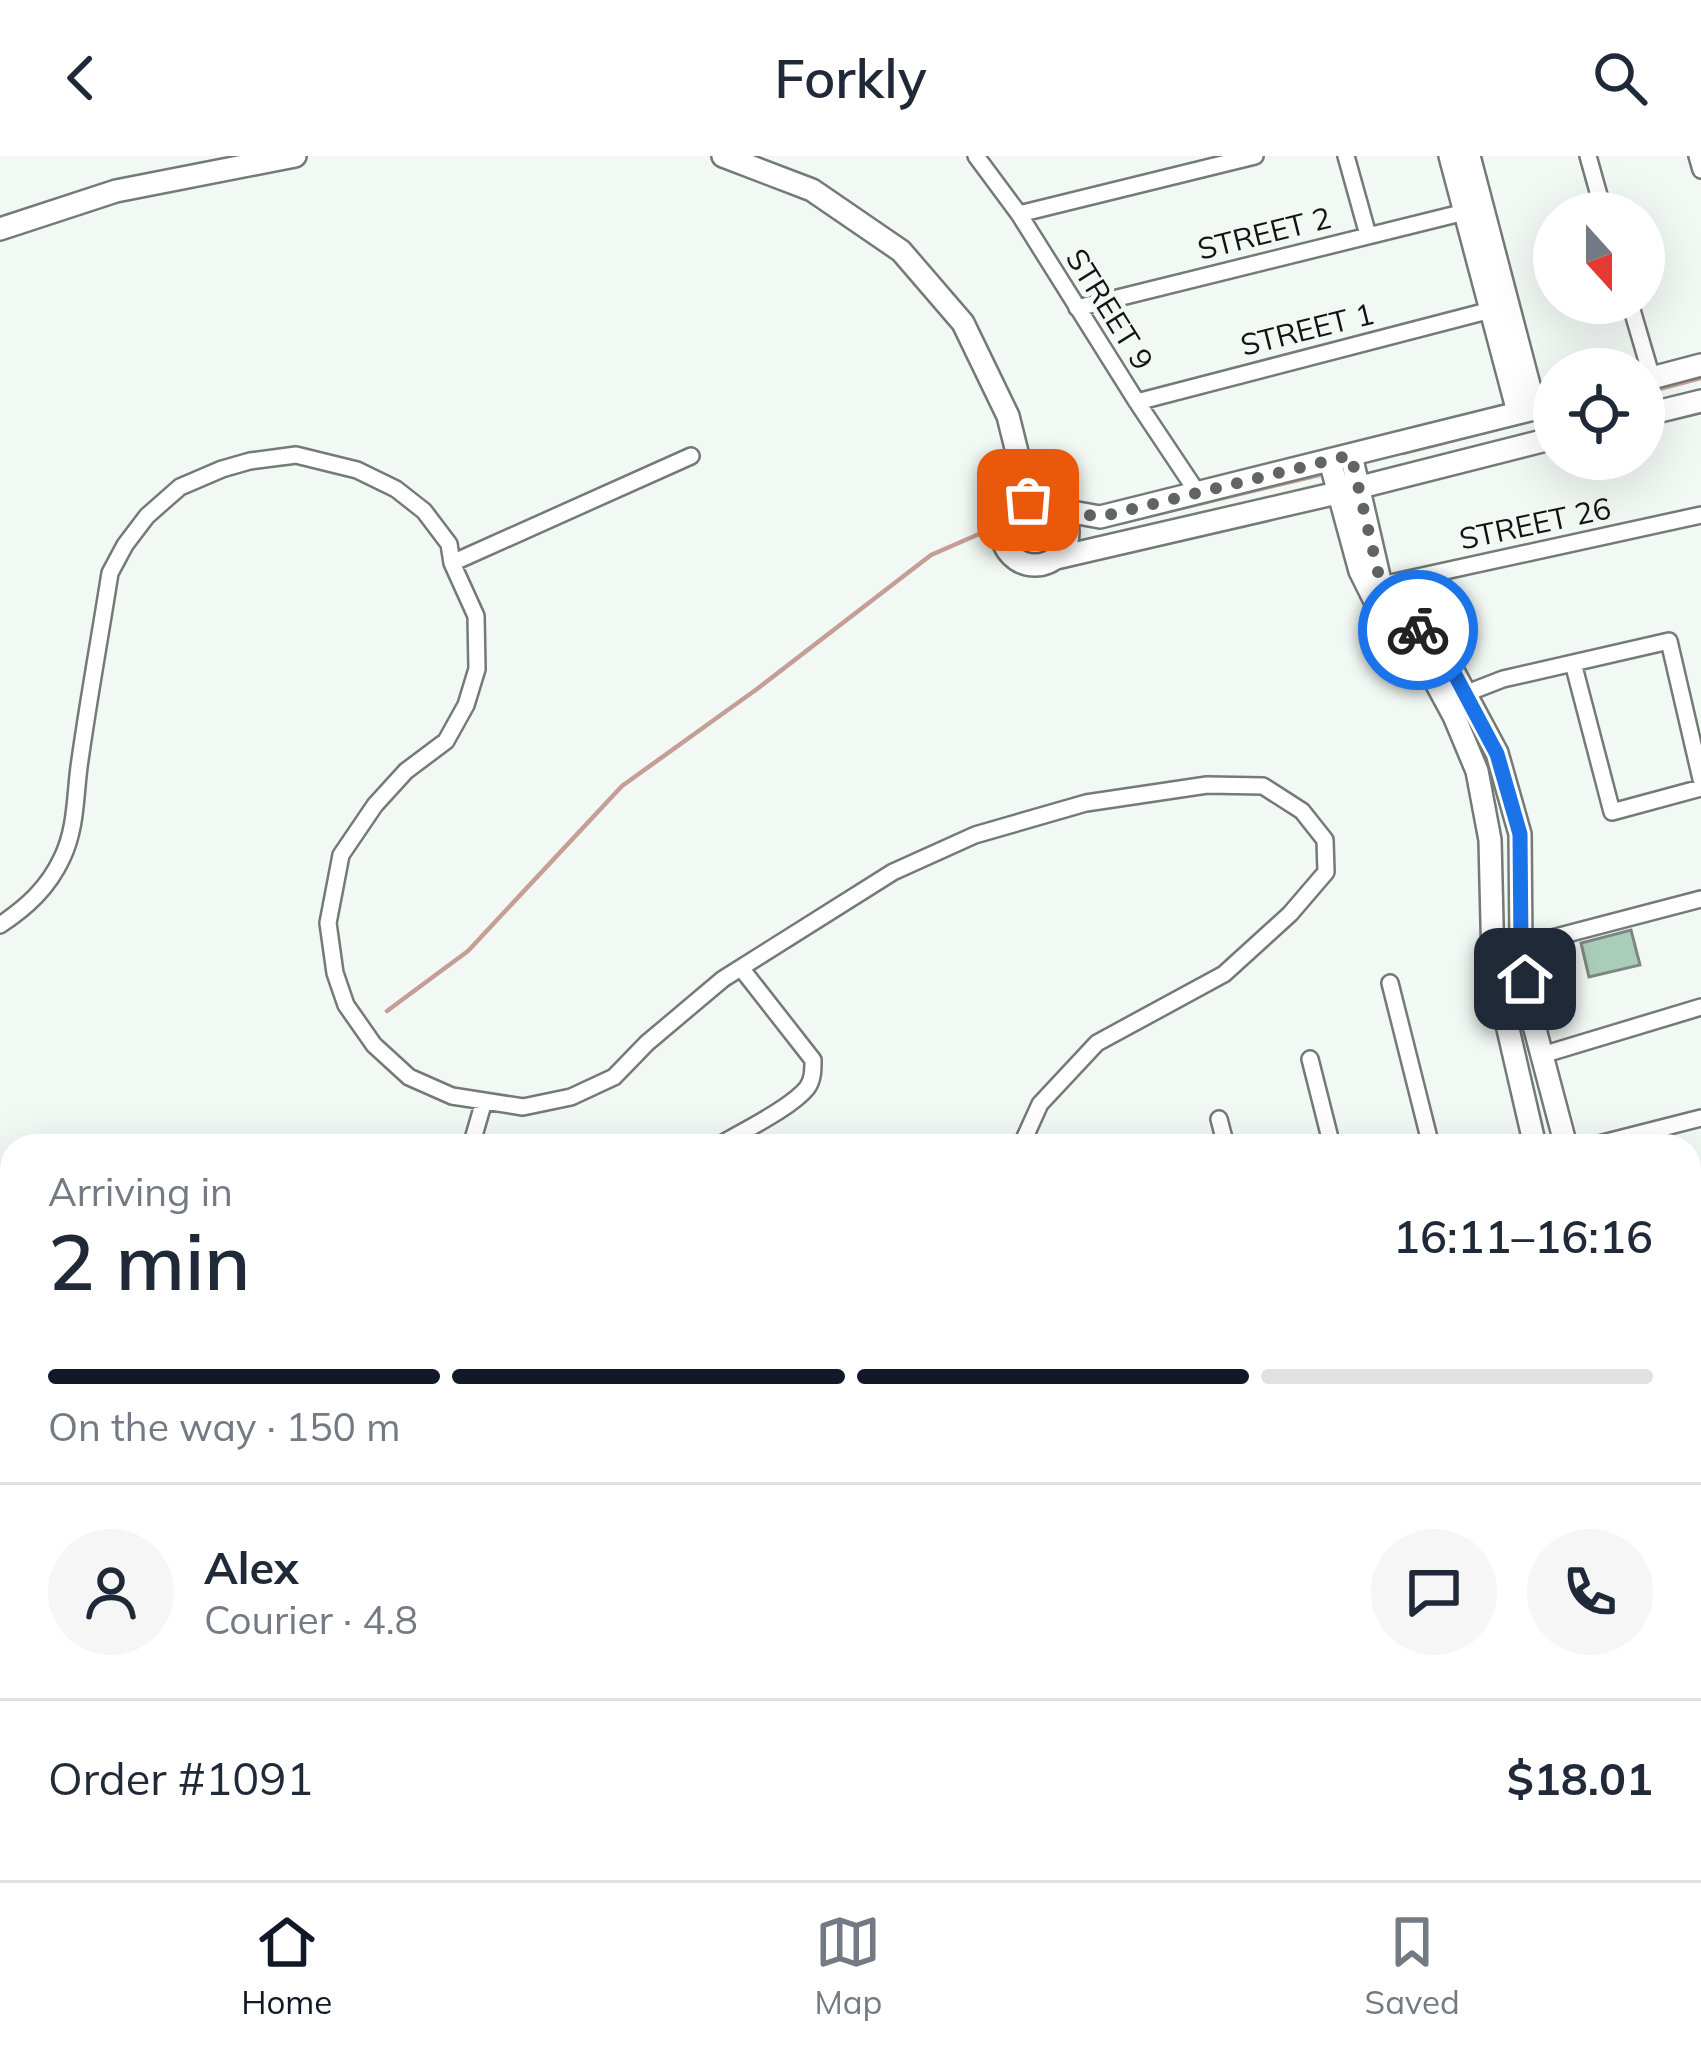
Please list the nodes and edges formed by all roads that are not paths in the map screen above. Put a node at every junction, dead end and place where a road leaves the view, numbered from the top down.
1 (295, 156) edge
2 (723, 156) edge
3 (976, 156) edge
4 (1255, 156) edge
5 (1346, 156) edge
6 (1450, 156) edge
7 (1469, 156) edge
8 (1588, 156) edge
9 (1697, 156) edge
10 (1701, 170) edge
11 (1598, 192) edge
12 (1465, 212) junction
13 (1018, 214) junction
14 (0, 229) edge
15 (1368, 236) junction
16 (1077, 308) junction
17 (1490, 310) junction
18 (1701, 365) edge
19 (1665, 375) edge
20 (1533, 397) edge
21 (1701, 400) edge
22 (1137, 402) junction
23 (1533, 402) edge
24 (1533, 409) edge
25 (1665, 409) edge
26 (1533, 443) edge
27 (692, 456) dead end
28 (1341, 458) junction
29 (1349, 490) junction
30 (1197, 492) junction
31 (1028, 500) junction
32 (1061, 510) junction
33 (1701, 515) edge
34 (1056, 558) junction
35 (452, 563) junction
36 (1381, 585) junction
37 (1573, 663) junction
38 (1467, 693) junction
39 (1701, 783) edge
40 (1701, 898) edge
41 (0, 926) edge
42 (1521, 946) junction
43 (742, 968) junction
44 (1390, 983) dead end
45 (1701, 1007) edge
46 (1542, 1055) junction
47 (1310, 1060) dead end
48 (484, 1101) junction
49 (1701, 1118) edge
50 (1219, 1119) dead end
51 (474, 1134) edge
52 (737, 1134) edge
53 (1026, 1134) edge
54 (1223, 1134) edge
55 (1329, 1134) edge
56 (1428, 1134) edge
57 (1532, 1134) edge
58 (1562, 1134) edge
59 (1639, 1134) edge

1 - 14 street
2 - 31 street
3 - 13 street, STREET 9
4 - 13 street
5 - 15 street
6 - 12 street
7 - 20 street
8 - 11 street
9 - 10 street
12 - 15 street, STREET 2
12 - 17 street
13 - 16 street, STREET 9
15 - 16 street, STREET 2
16 - 22 street, STREET 9
17 - 22 street, STREET 1
17 - 23 street
18 - 19 street
21 - 25 street
22 - 30 street, STREET 9
24 - 28 street
26 - 29 street
27 - 35 street
28 - 29 street
28 - 30 street
29 - 34 street
29 - 36 street
29 - 57 street
30 - 32 street
31 - 32 street
31 - 34 street
32 - 34 street
33 - 36 street, STREET 26
35 - 41 street
35 - 48 street
36 - 38 street
37 - 38 street
37 - 39 street
37 - 39 street
38 - 42 street
40 - 42 street
42 - 46 street
43 - 48 street
43 - 52 street
43 - 53 street
44 - 56 street
45 - 46 street
46 - 58 street
47 - 55 street
48 - 51 street
49 - 59 street
50 - 54 street

